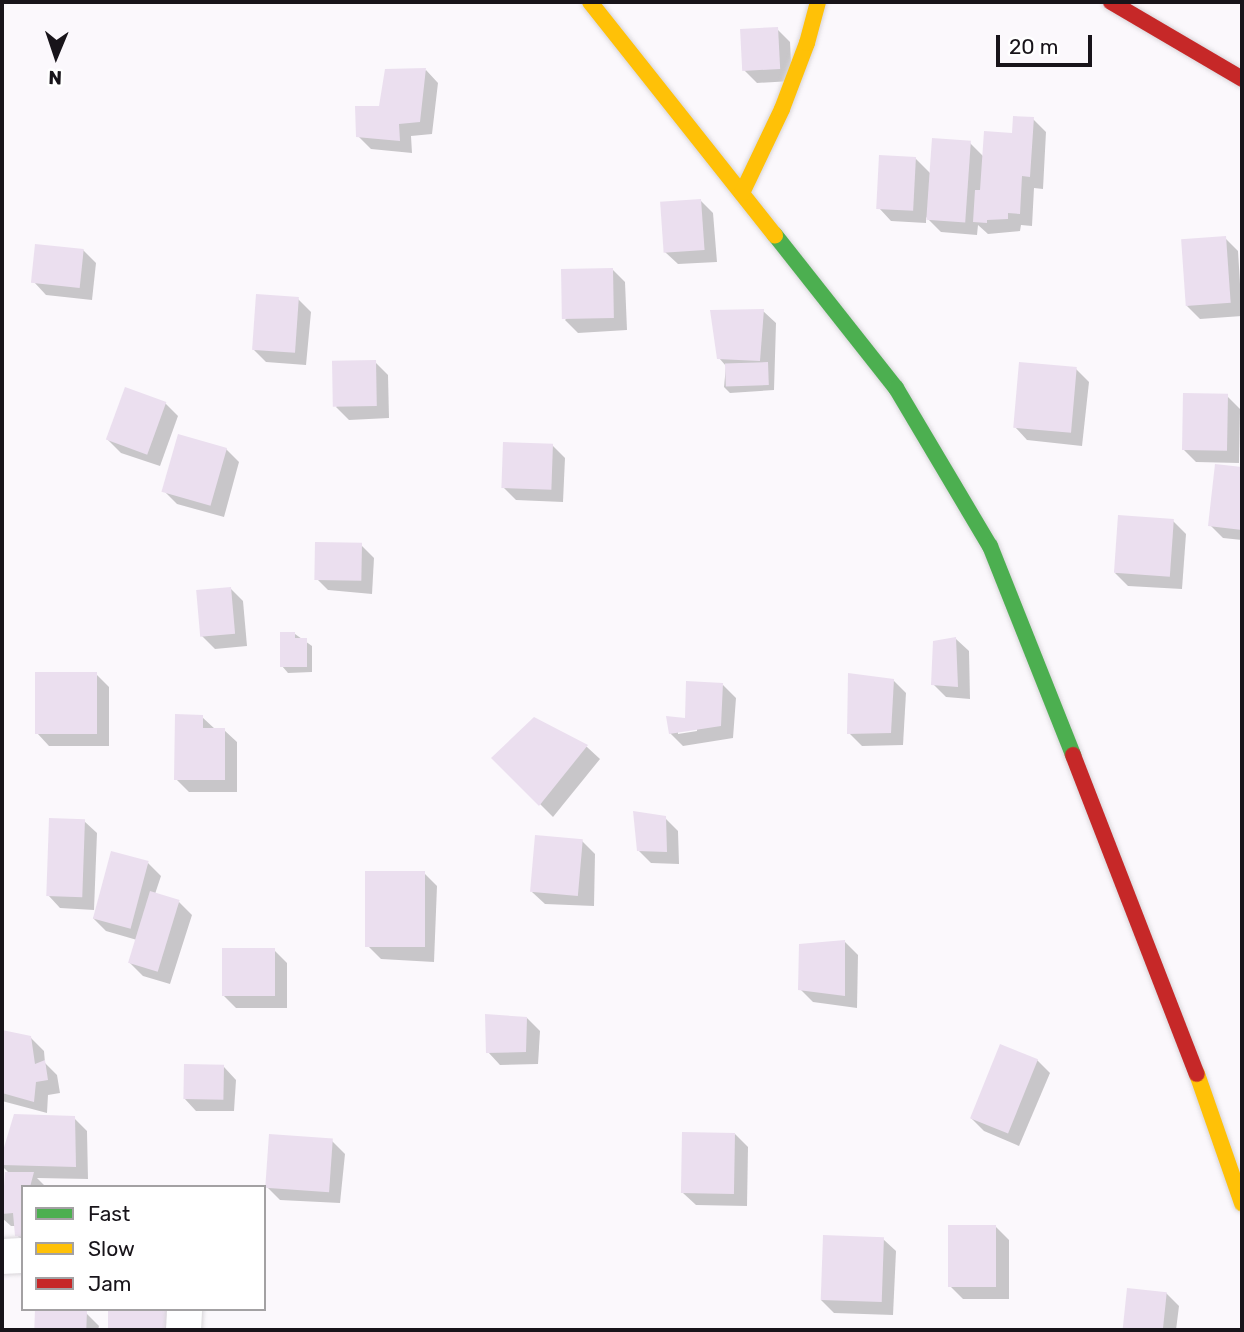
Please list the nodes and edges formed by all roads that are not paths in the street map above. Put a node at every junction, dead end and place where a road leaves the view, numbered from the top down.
1 (590, 2) edge
2 (818, 2) edge
3 (1111, 2) edge
4 (1242, 79) edge
5 (741, 193) junction
6 (1242, 1203) edge
7 (21, 1255) edge
8 (2, 1256) edge
9 (184, 1311) edge
10 (183, 1330) edge

1 - 5 street
2 - 5 street
3 - 4 street
5 - 6 street
7 - 8 street
9 - 10 street

